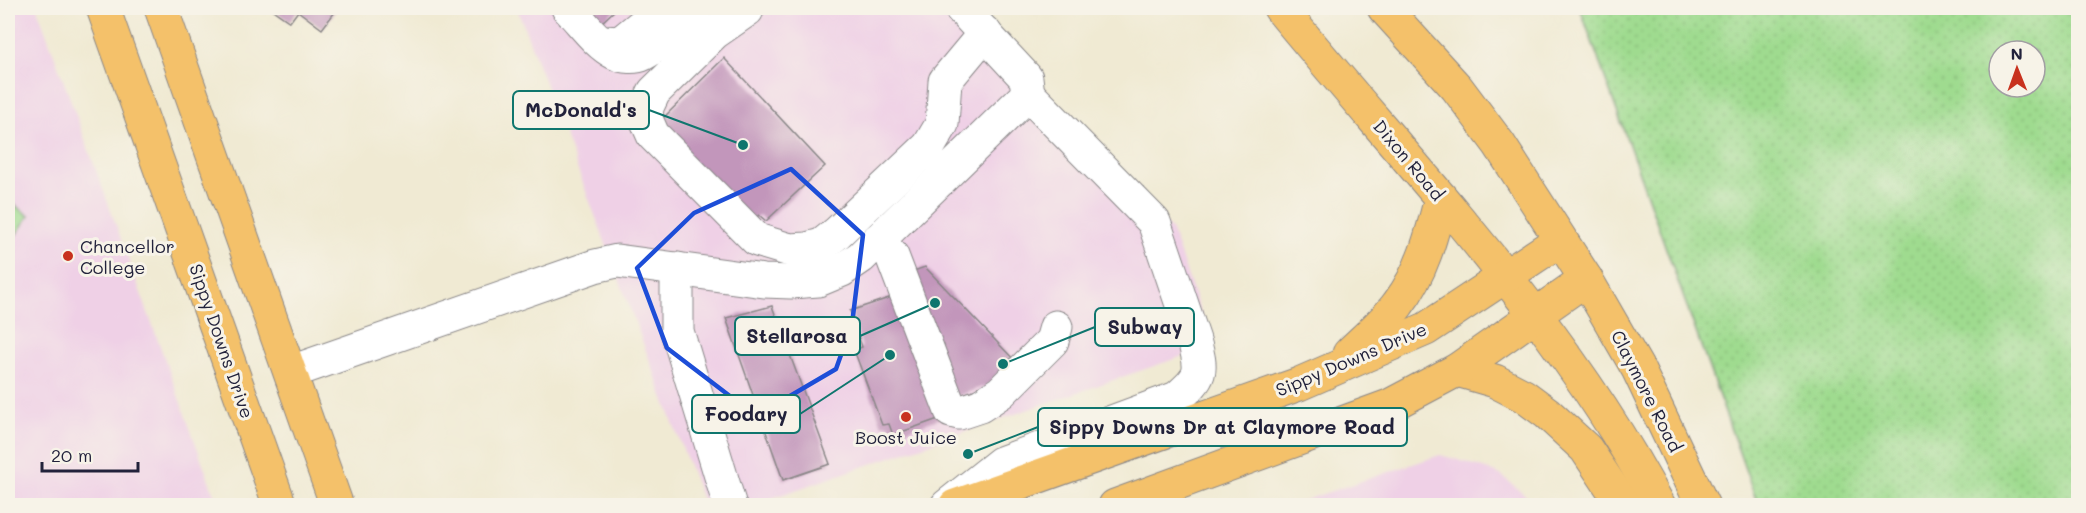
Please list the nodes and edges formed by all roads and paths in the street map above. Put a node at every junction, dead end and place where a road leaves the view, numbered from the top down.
1 (103, 8) edge
2 (160, 8) edge
3 (568, 8) edge
4 (663, 8) edge
5 (696, 8) edge
6 (961, 8) edge
7 (1280, 8) edge
8 (1384, 8) edge
9 (747, 10) dead end
10 (985, 33) junction
11 (597, 38) junction
12 (1028, 94) junction
13 (1441, 198) junction
14 (878, 240) junction
15 (1560, 240) junction
16 (677, 269) junction
17 (1504, 277) junction
18 (1586, 279) junction
19 (1534, 315) junction
20 (1056, 327) dead end
21 (1337, 366) junction
22 (1457, 370) junction
23 (291, 372) junction
24 (280, 506) edge
25 (337, 506) edge
26 (730, 506) edge
27 (946, 506) edge
28 (955, 506) edge
29 (1115, 506) edge
30 (1624, 506) edge
31 (1659, 506) edge
32 (1703, 506) edge

1 - 24 main road, Sippy Downs Drive
2 - 23 main road
3 - 11 lane
4 - 11 lane
5 - 11 lane
6 - 10 lane
7 - 13 main road, Dixon Road
8 - 15 main road
9 - 10 lane
10 - 12 lane
12 - 14 lane
12 - 27 lane
13 - 17 main road, Dixon Road
13 - 21 main road
14 - 16 lane
14 - 20 lane
15 - 17 main road, Sippy Downs Drive
15 - 18 main road
16 - 23 lane
16 - 26 lane
17 - 19 main road, Dixon Road
17 - 21 main road, Sippy Downs Drive
18 - 19 main road
18 - 32 main road, Claymore Road
19 - 22 main road
19 - 31 main road
21 - 28 main road, Sippy Downs Drive
22 - 29 main road
22 - 30 main road
23 - 25 main road

